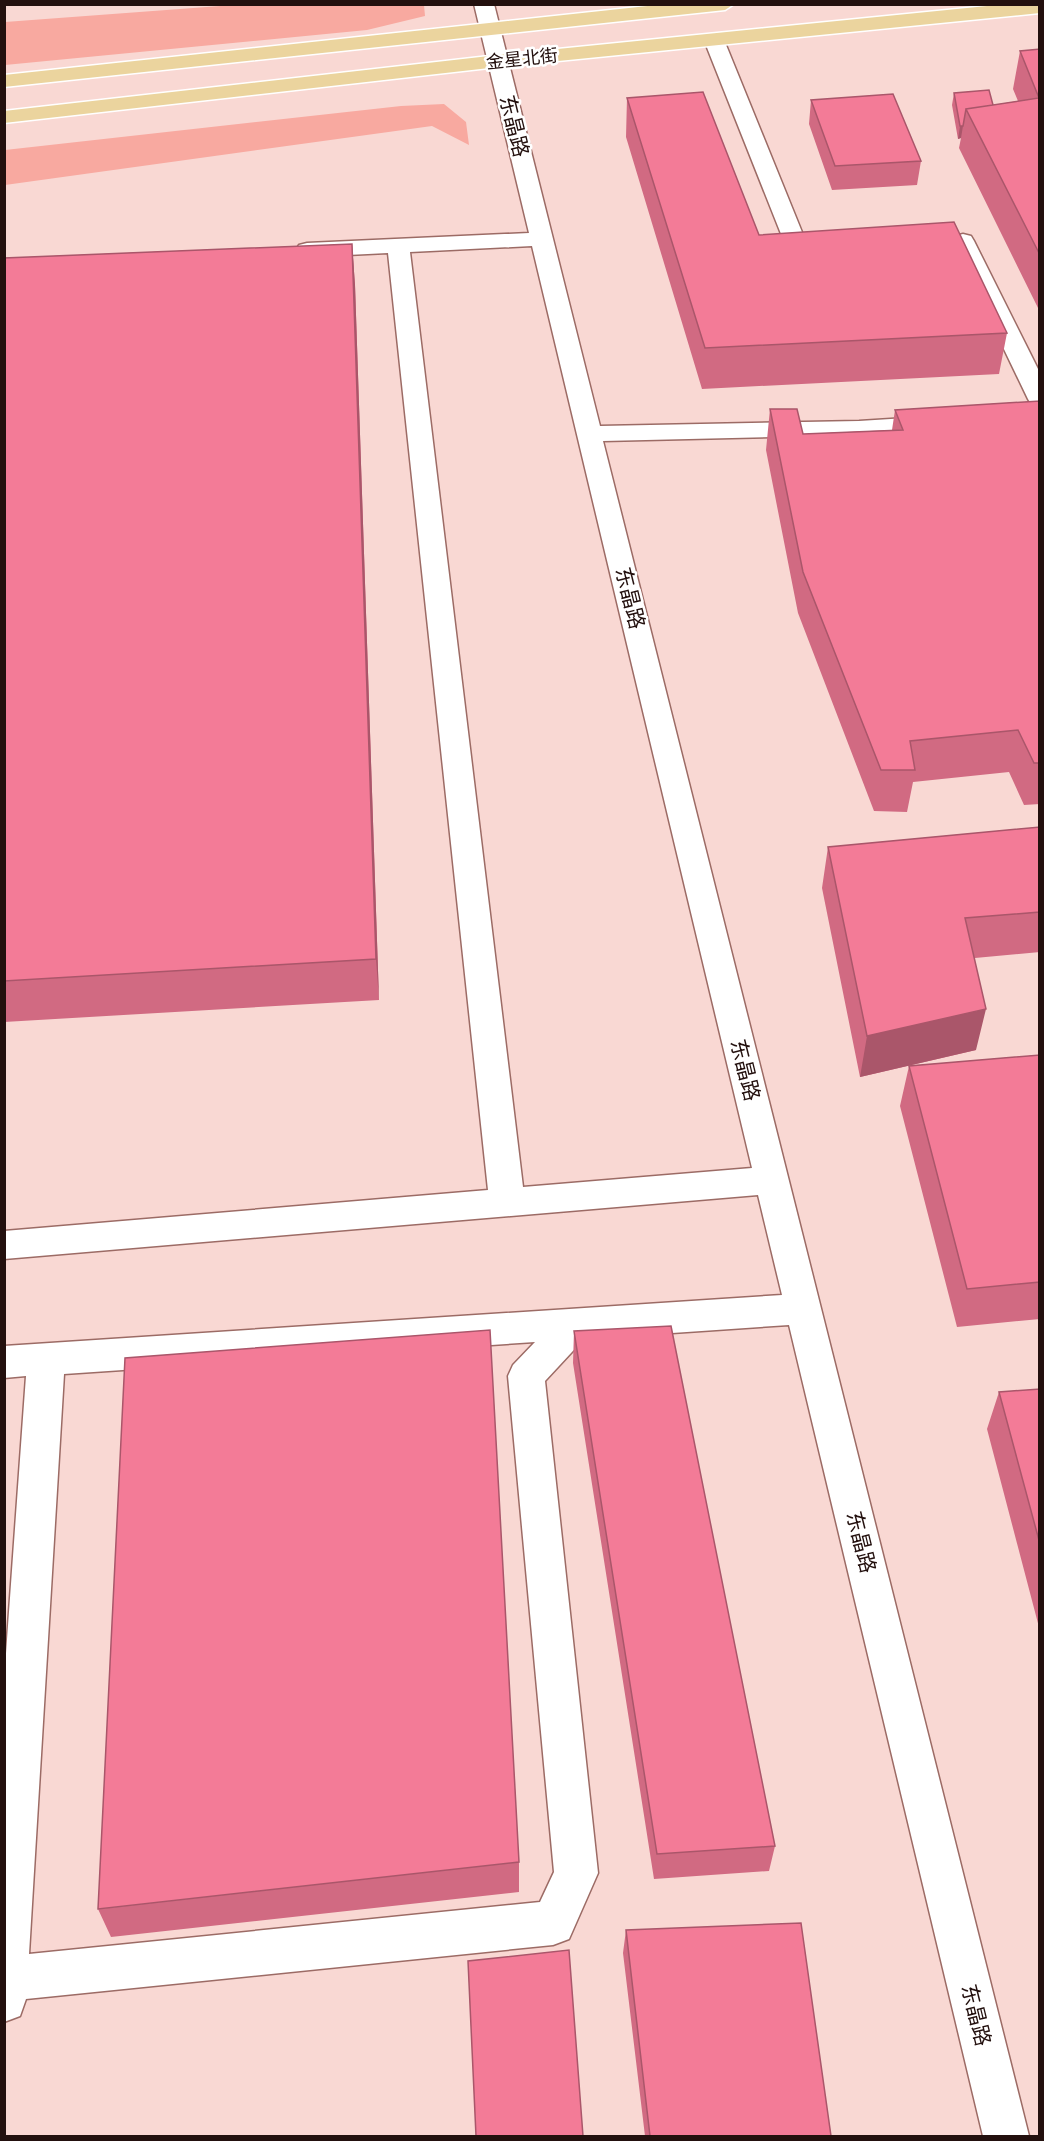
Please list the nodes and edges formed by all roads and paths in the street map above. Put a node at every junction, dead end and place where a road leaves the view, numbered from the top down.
1 (725, 4) edge
2 (1040, 7) edge
3 (487, 17) edge
4 (714, 40) junction
5 (498, 61) junction
6 (4, 81) edge
7 (4, 117) edge
8 (542, 239) junction
9 (938, 239) edge
10 (398, 246) junction
11 (845, 246) edge
12 (290, 251) edge
13 (1036, 411) edge
14 (960, 422) edge
15 (590, 434) junction
16 (772, 1180) junction
17 (507, 1203) junction
18 (4, 1245) edge
19 (804, 1309) junction
20 (574, 1324) junction
21 (46, 1359) junction
22 (4, 1362) edge
23 (16, 1624) edge
24 (5, 1989) edge
25 (1006, 2136) edge

1 - 3 main road, 金星北街
2 - 4 main road, 金星北街
3 - 5 street, 东晶路
3 - 6 main road, 金星北街
4 - 5 main road, 金星北街
4 - 11 street
5 - 7 main road, 金星北街
5 - 8 street, 东晶路
8 - 10 street
8 - 15 street, 东晶路
9 - 13 street
10 - 12 street
10 - 17 street
14 - 15 street
15 - 16 street, 东晶路
16 - 17 street
16 - 19 street, 东晶路
17 - 18 street
19 - 20 street
19 - 25 street, 东晶路
20 - 21 street
20 - 24 street
21 - 22 street
21 - 23 street
23 - 24 street

